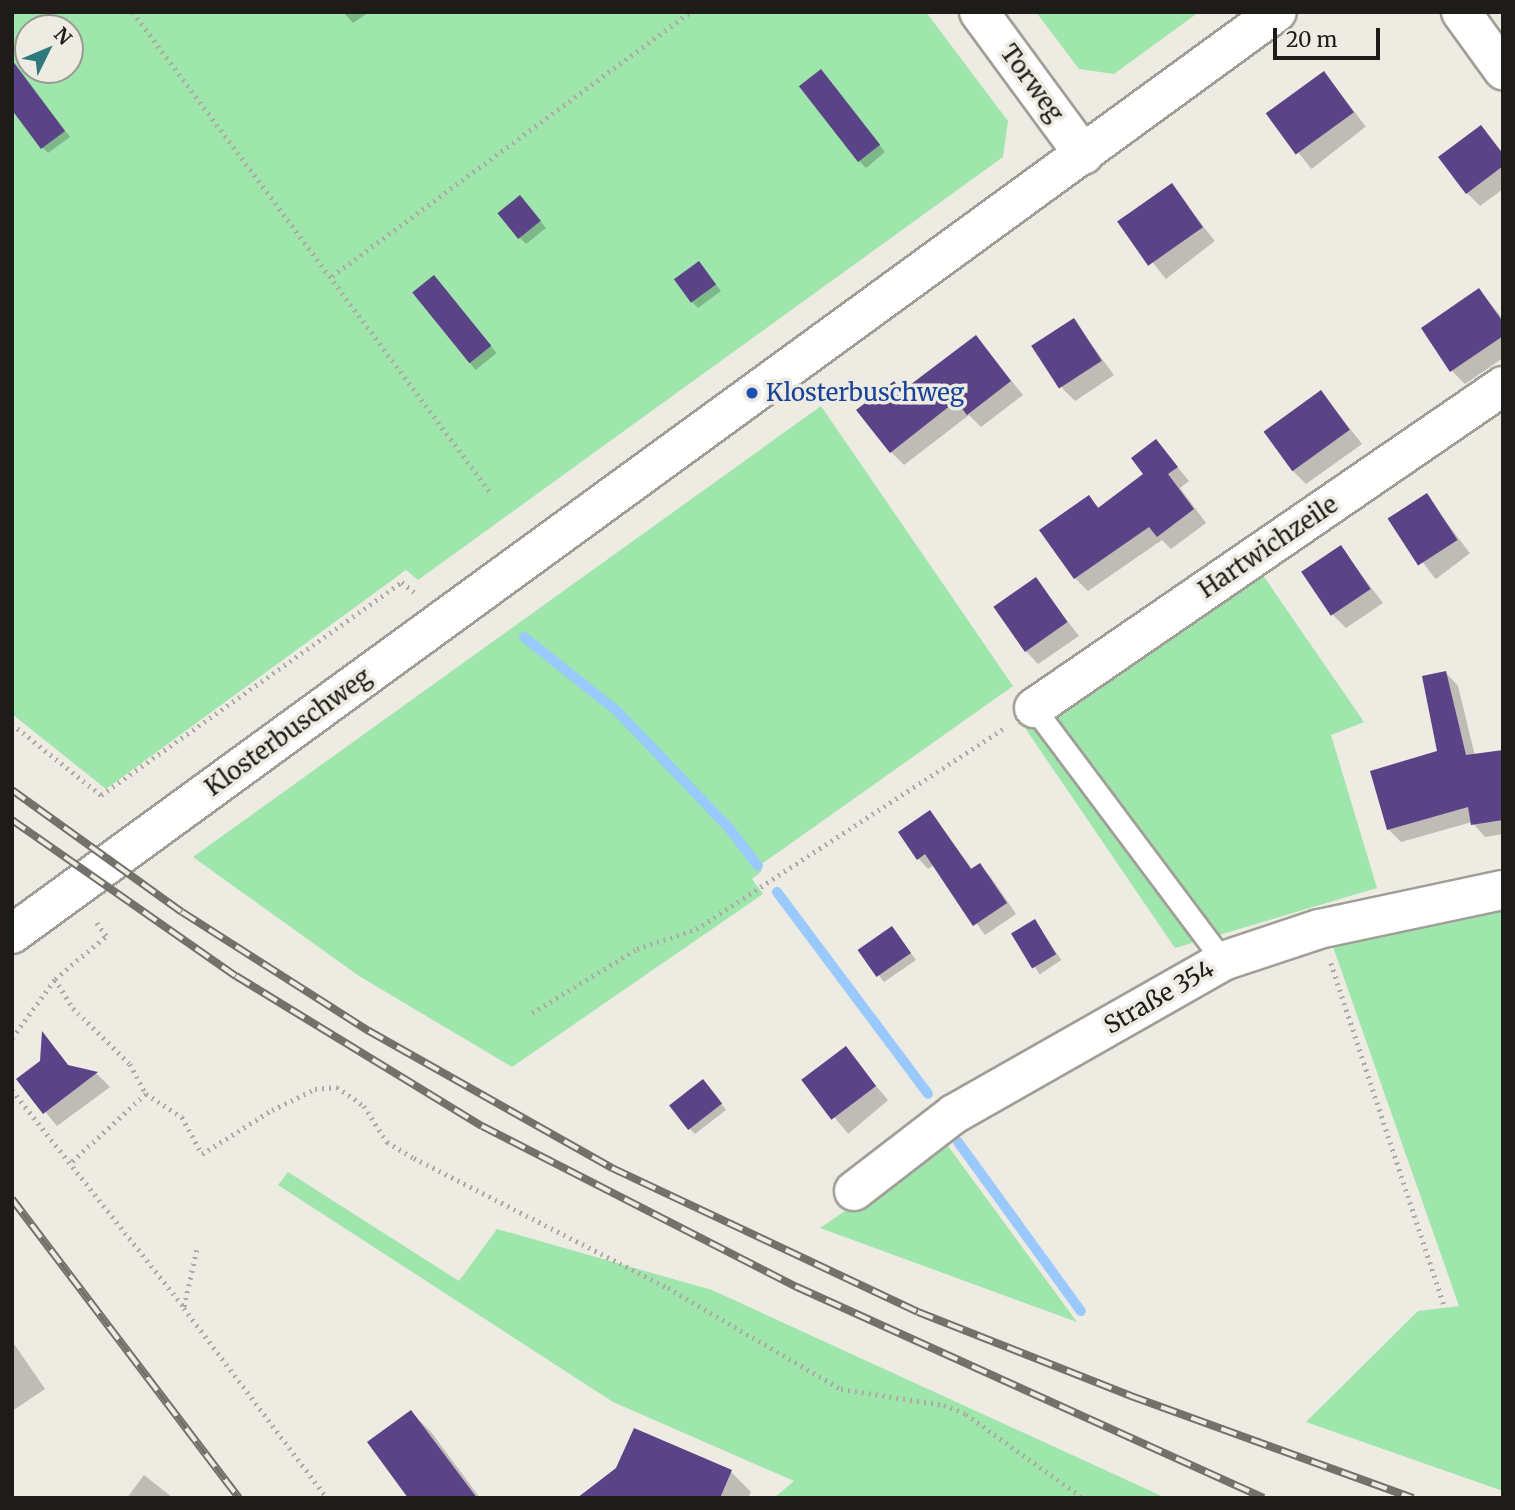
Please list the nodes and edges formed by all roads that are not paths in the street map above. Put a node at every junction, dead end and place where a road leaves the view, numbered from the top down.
1 (979, 12) edge
2 (1277, 12) edge
3 (1461, 12) edge
4 (1503, 70) edge
5 (1084, 155) junction
6 (1503, 386) edge
7 (1034, 708) joint
8 (1503, 890) edge
9 (12, 934) edge
10 (1223, 961) junction
11 (854, 1191) dead end

1 - 5 street, Torweg
2 - 5 street, Klosterbuschweg
3 - 4 street
5 - 9 street, Klosterbuschweg
6 - 7 street, Hartwichzeile
7 - 10 lane
8 - 10 street, Straße 354
10 - 11 street, Straße 354

